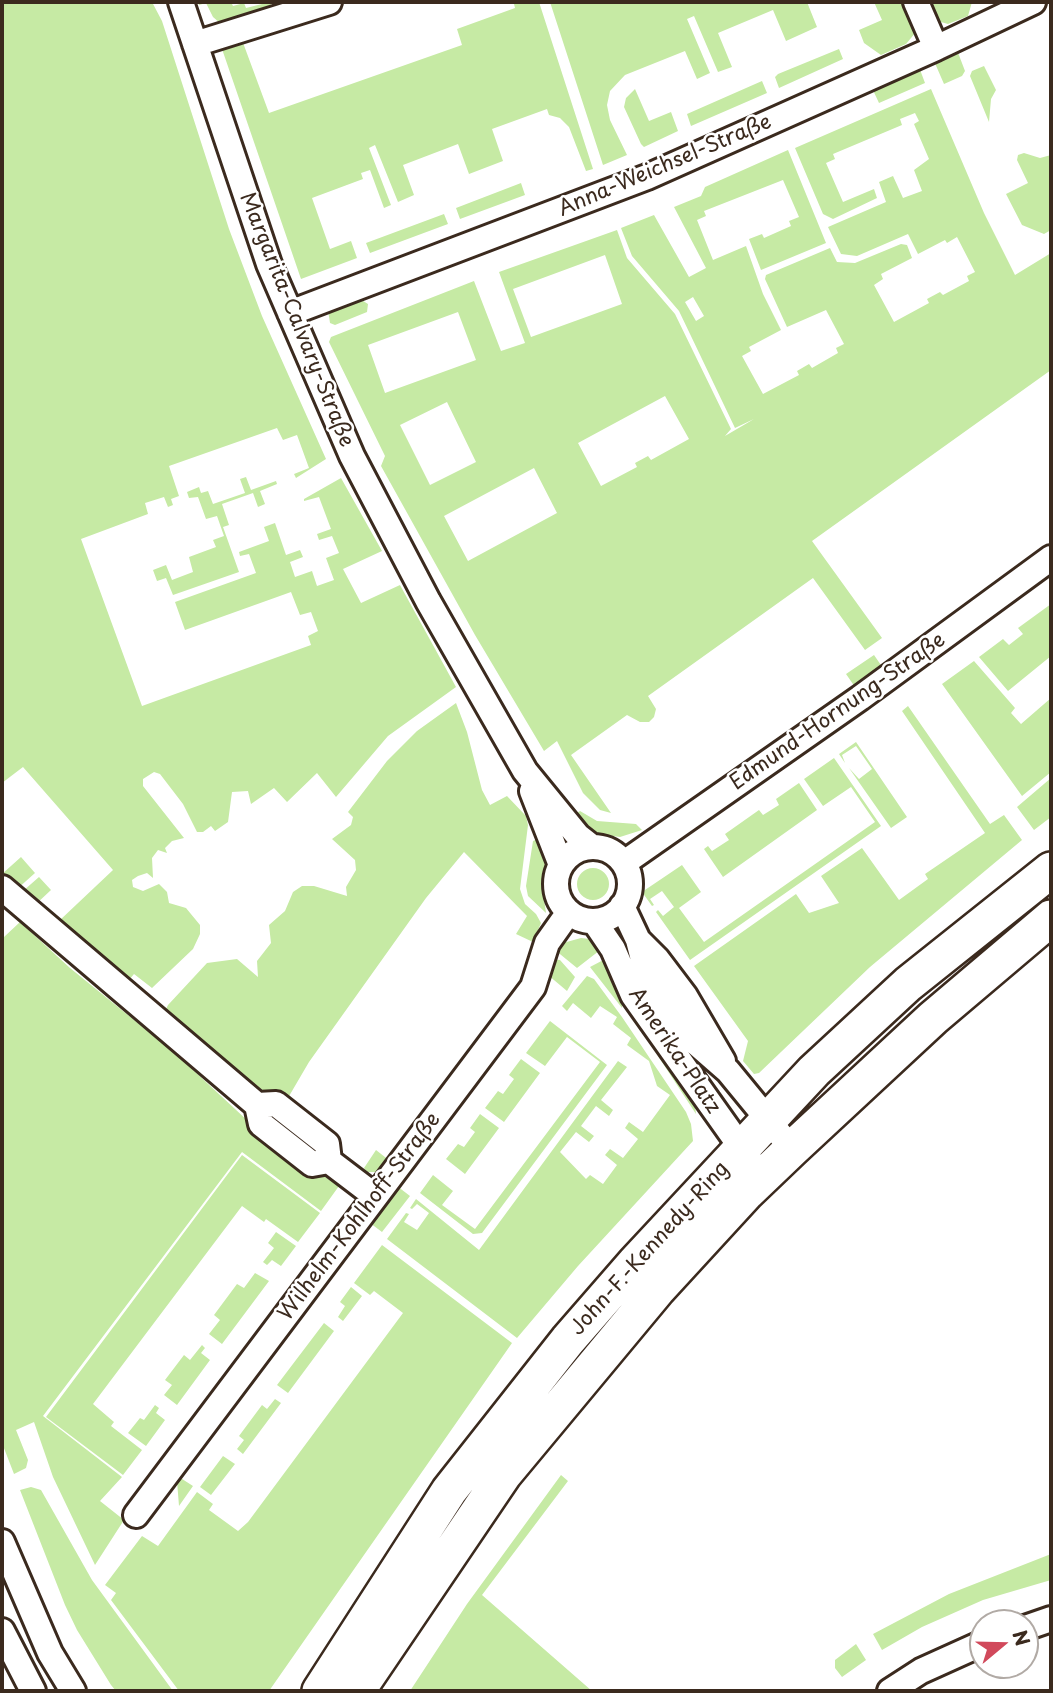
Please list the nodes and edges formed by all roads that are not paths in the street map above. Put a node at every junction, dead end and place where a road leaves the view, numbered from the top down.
1 (181, 2) edge
2 (329, 2) edge
3 (916, 2) edge
4 (1033, 2) edge
5 (195, 44) junction
6 (936, 48) junction
7 (290, 313) junction
8 (1051, 558) edge
9 (525, 771) junction
10 (592, 847) junction
11 (624, 863) junction
12 (561, 865) junction
13 (1051, 870) edge
14 (2, 888) edge
15 (622, 906) junction
16 (569, 912) junction
17 (1051, 918) edge
18 (594, 921) junction
19 (768, 1120) junction
20 (741, 1148) junction
21 (792, 1149) junction
22 (762, 1177) junction
23 (375, 1196) junction
24 (136, 1515) dead end
25 (2, 1542) edge
26 (2, 1631) edge
27 (969, 1649) edge
28 (33, 1691) edge
29 (73, 1691) edge
30 (320, 1691) edge
31 (357, 1691) edge
32 (890, 1691) edge

1 - 5 street, Margarita-Calvary-Straße
2 - 5 street
3 - 6 street
4 - 6 street, Anna-Weichsel-Straße
5 - 7 street, Margarita-Calvary-Straße
6 - 7 street, Anna-Weichsel-Straße
7 - 9 street, Margarita-Calvary-Straße
8 - 11 street, Edmund-Hornung-Straße
9 - 10 street
9 - 12 street
10 - 11 street
10 - 12 street
11 - 15 street
12 - 16 street
13 - 19 main road, John-F.-Kennedy-Ring
14 - 23 street
15 - 18 street
15 - 19 street, Amerika-Platz
16 - 18 street
16 - 23 street, Wilhelm-Kohlhoff-Straße
17 - 21 main road, John-F.-Kennedy-Ring
18 - 20 street, Amerika-Platz
19 - 20 main road, John-F.-Kennedy-Ring
19 - 21 street, Amerika-Platz
20 - 22 street, Amerika-Platz
20 - 30 main road, John-F.-Kennedy-Ring
21 - 22 main road, John-F.-Kennedy-Ring
22 - 31 main road, John-F.-Kennedy-Ring
23 - 24 street, Wilhelm-Kohlhoff-Straße
25 - 29 street
26 - 28 street
27 - 32 street

